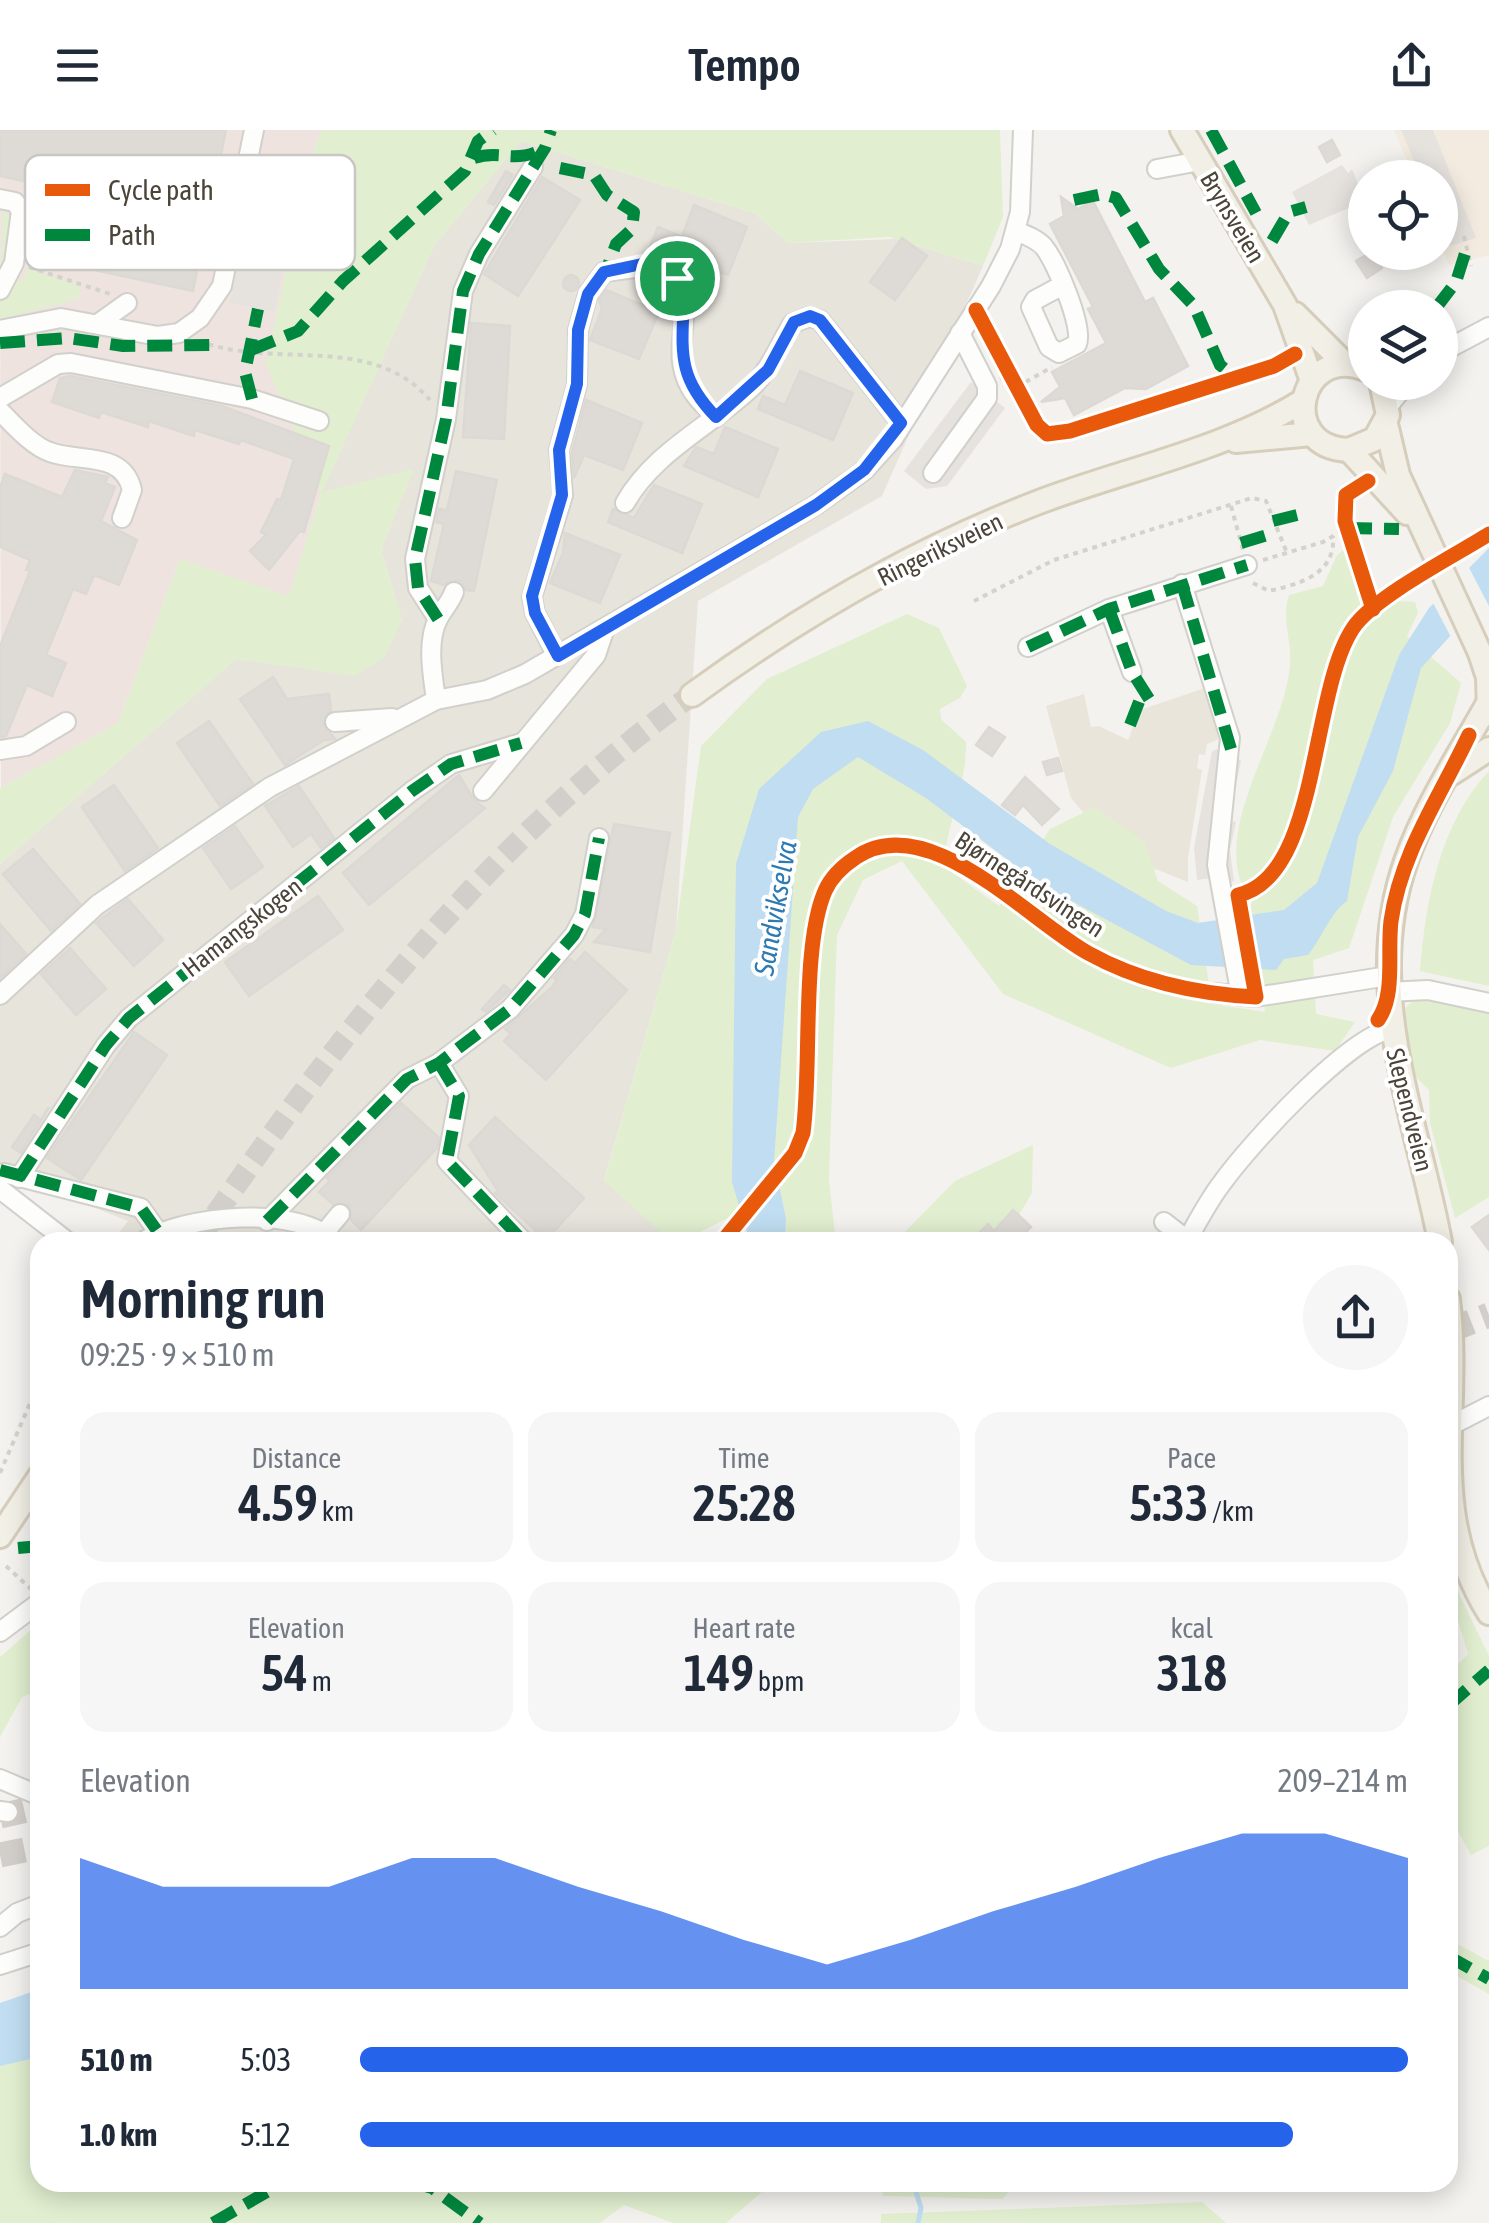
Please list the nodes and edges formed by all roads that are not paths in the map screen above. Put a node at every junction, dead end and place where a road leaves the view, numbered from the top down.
1 (254, 130) edge
2 (1023, 130) edge
3 (1182, 130) edge
4 (249, 155) edge
5 (1200, 161) junction
6 (533, 167) dead end
7 (1157, 169) dead end
8 (0, 199) edge
9 (1016, 231) junction
10 (225, 270) edge
11 (1062, 285) junction
12 (0, 290) edge
13 (127, 303) road end
14 (1285, 304) junction
15 (99, 323) junction
16 (1489, 327) edge
17 (0, 330) edge
18 (960, 333) junction
19 (1458, 343) edge
20 (1348, 360) edge
21 (1348, 367) edge
22 (1308, 391) junction
23 (0, 398) edge
24 (1384, 400) edge
25 (1396, 400) edge
26 (0, 410) edge
27 (1387, 414) junction
28 (716, 417) junction
29 (320, 421) dead end
30 (901, 423) junction
31 (1312, 434) junction
32 (1208, 445) junction
33 (1350, 450) junction
34 (933, 473) dead end
35 (625, 503) dead end
36 (122, 518) dead end
37 (1422, 532) junction
38 (1247, 564) road end
39 (1182, 584) junction
40 (454, 592) dead end
41 (1110, 609) junction
42 (438, 619) junction
43 (1468, 622) junction
44 (604, 631) junction
45 (1489, 636) edge
46 (1028, 647) dead end
47 (558, 656) junction
48 (1132, 672) dead end
49 (692, 694) tunnel mouth
50 (1487, 694) edge
51 (436, 700) junction
52 (397, 718) junction
53 (66, 722) dead end
54 (336, 722) dead end
55 (522, 743) junction
56 (1489, 749) edge
57 (0, 750) edge
58 (1452, 773) junction
59 (483, 792) dead end
60 (599, 838) dead end
61 (1388, 984) junction
62 (1240, 988) junction
63 (1215, 993) dead end
64 (0, 995) edge
65 (1489, 1002) edge
66 (1392, 1030) junction
67 (439, 1063) junction
68 (8, 1180) edge
69 (340, 1214) dead end
70 (267, 1221) junction
71 (1164, 1222) dead end
72 (58, 1232) edge
73 (148, 1232) edge
74 (168, 1232) edge
75 (319, 1232) edge
76 (332, 1232) edge
77 (514, 1232) edge
78 (1176, 1232) edge
79 (1191, 1232) edge
80 (1438, 1232) edge
81 (1489, 1406) edge
82 (1458, 1422) edge
83 (30, 1491) edge
84 (0, 1536) edge
85 (1458, 1544) edge
86 (30, 1609) edge
87 (1489, 1613) edge
88 (0, 1632) edge
89 (0, 1779) edge
90 (30, 1792) edge
91 (30, 1906) edge
92 (0, 1927) edge
93 (30, 1955) edge
94 (0, 1964) edge

1 - 4 street
2 - 9 street
3 - 5 main road, Brynsveien
5 - 7 street
5 - 14 main road, Brynsveien
6 - 42 street
8 - 12 street
9 - 11 street
9 - 18 street
10 - 15 street
11 - 11 street
13 - 15 street
14 - 20 main road, Brynsveien
14 - 22 main road, Brynsveien
15 - 17 street
16 - 19 street
18 - 30 street
18 - 34 street
21 - 22 main road, Ringeriksveien
22 - 31 main road, Brynsveien
22 - 32 main road, Ringeriksveien
23 - 29 street
24 - 27 main road
25 - 27 street
26 - 36 street
27 - 33 main road
27 - 37 main road
28 - 30 street
28 - 35 street
28 - 47 street
30 - 44 street
31 - 32 main road, Ringeriksveien
31 - 33 main road
32 - 49 main road, Ringeriksveien
33 - 37 main road
37 - 43 main road
38 - 39 street
39 - 41 street
39 - 62 street
40 - 42 street
41 - 46 street
41 - 48 street
42 - 51 street
43 - 45 main road
43 - 50 main road
44 - 47 street
44 - 55 street
47 - 51 street
50 - 58 main road, Slependveien
51 - 52 street
52 - 54 street
52 - 64 street
53 - 57 street
55 - 59 street
55 - 68 street, Hamangskogen
56 - 58 main road
58 - 61 main road, Slependveien
60 - 67 street
61 - 62 street
61 - 65 street
61 - 66 main road, Slependveien
62 - 63 street
66 - 79 street
66 - 80 main road, Slependveien
67 - 70 street
67 - 77 street
68 - 72 street
68 - 73 street
69 - 76 street
70 - 74 street
70 - 75 street
71 - 78 street
81 - 82 street
83 - 84 main road
85 - 87 main road
86 - 88 street
89 - 90 street
91 - 92 street
93 - 94 street

